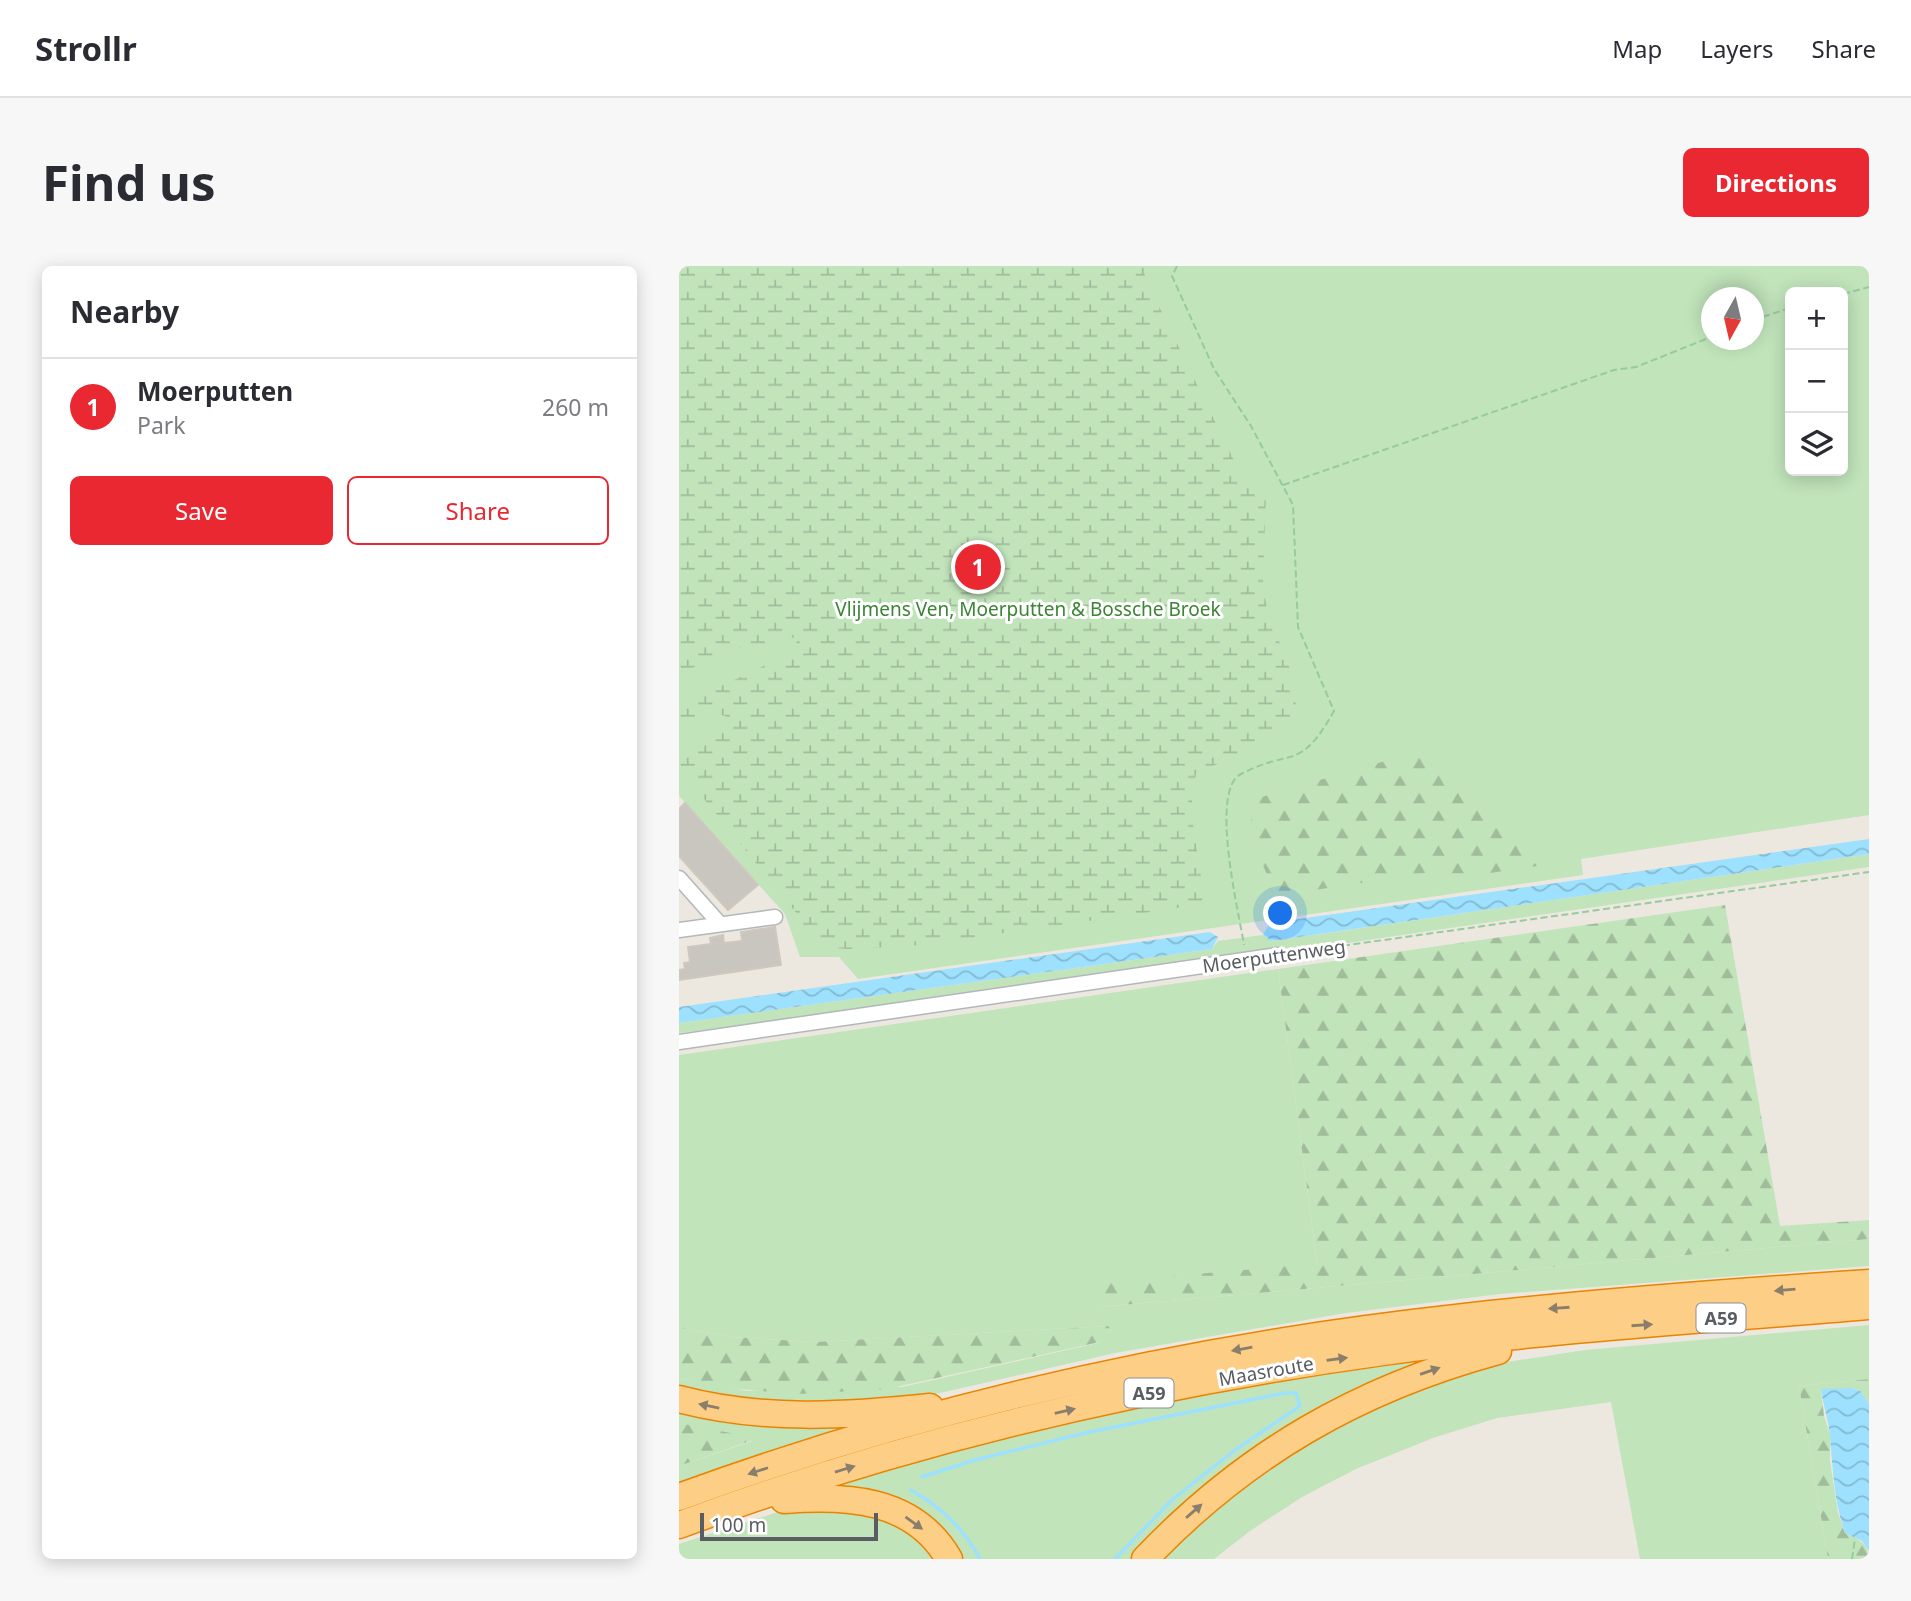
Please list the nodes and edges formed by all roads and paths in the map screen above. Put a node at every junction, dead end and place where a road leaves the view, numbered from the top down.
1 (1177, 266) edge
2 (1869, 287) edge
3 (1848, 293) edge
4 (1785, 310) edge
5 (1764, 316) edge
6 (1701, 341) edge
7 (1282, 486) junction
8 (1869, 872) edge
9 (679, 878) edge
10 (775, 917) dead end
11 (720, 924) junction
12 (679, 930) edge
13 (1278, 955) joint
14 (1246, 960) junction
15 (679, 1042) edge
16 (1864, 1282) edge
17 (1869, 1306) edge
18 (1574, 1330) junction
19 (1012, 1397) junction
20 (679, 1399) edge
21 (679, 1497) edge
22 (734, 1505) junction
23 (679, 1525) edge
24 (1855, 1539) dead end
25 (949, 1559) edge
26 (1146, 1559) edge
27 (1852, 1559) edge

1 - 7 path
2 - 3 path
4 - 5 path
6 - 7 path
7 - 14 path
8 - 13 path, Moerputtenweg
9 - 11 street
10 - 11 street
11 - 12 street
13 - 14 street, Moerputtenweg
14 - 15 street, Moerputtenweg
16 -> 19 highway, Maasroute / A59
18 -> 17 highway, Maasroute / A59
22 -> 18 highway, Maasroute / A59
26 -> 18 highway, A59
19 -> 20 highway, A59
19 -> 21 highway, Maasroute / A59
22 - 23 highway, Maasroute / A59
22 -> 25 highway, A59
24 - 27 path

